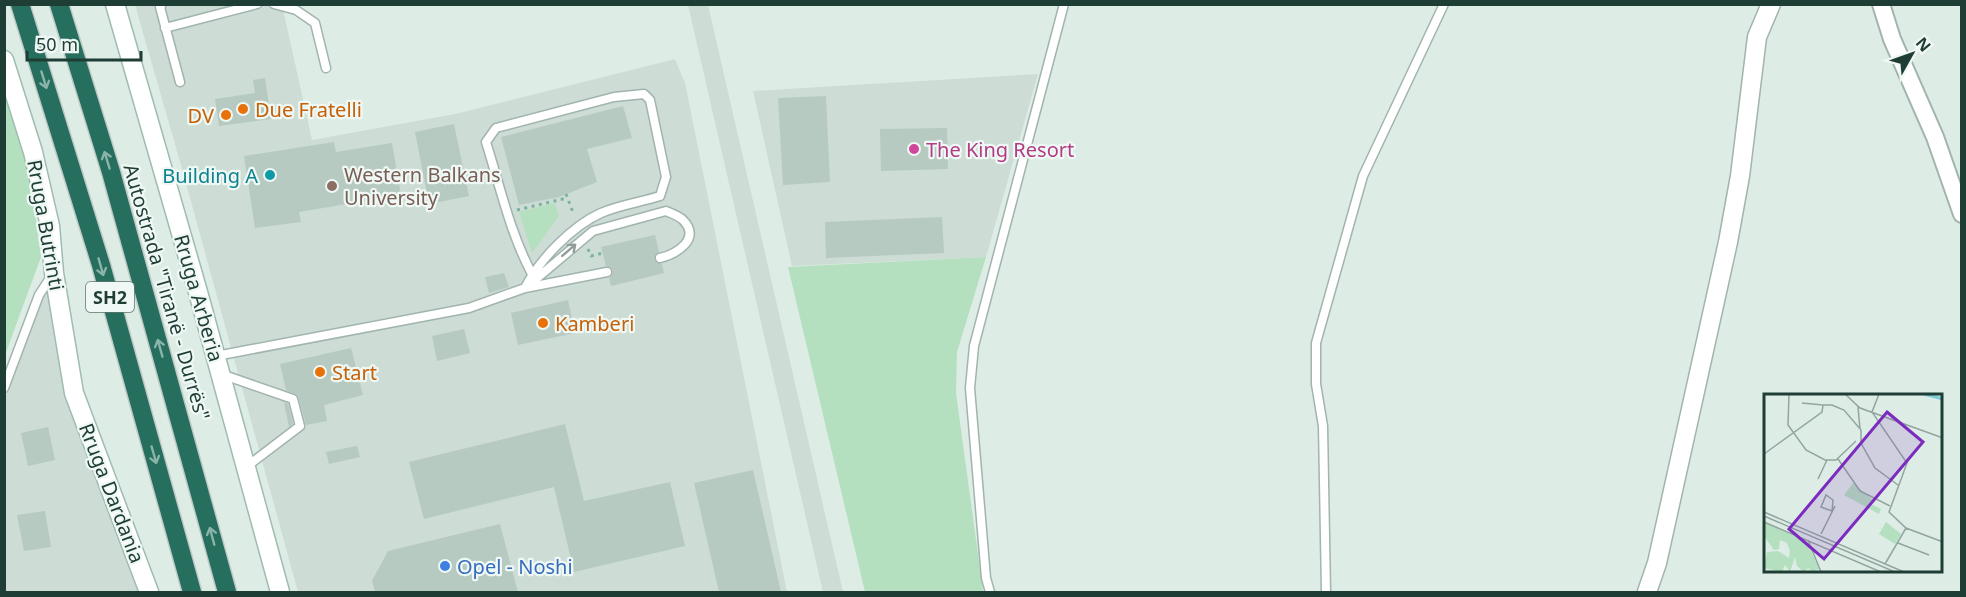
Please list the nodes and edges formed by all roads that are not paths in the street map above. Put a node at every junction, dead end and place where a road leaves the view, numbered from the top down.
1 (20, 4) edge
2 (59, 4) edge
3 (116, 4) edge
4 (162, 4) edge
5 (257, 4) edge
6 (274, 4) edge
7 (1064, 4) edge
8 (1444, 4) edge
9 (1771, 4) edge
10 (1881, 4) edge
11 (165, 28) junction
12 (4, 60) edge
13 (327, 68) dead end
14 (180, 82) dead end
15 (1962, 214) edge
16 (660, 258) dead end
17 (607, 272) dead end
18 (54, 273) junction
19 (532, 274) junction
20 (525, 288) junction
21 (216, 356) junction
22 (220, 374) junction
23 (4, 388) edge
24 (74, 393) joint
25 (246, 467) junction
26 (149, 592) edge
27 (192, 592) edge
28 (227, 592) edge
29 (280, 592) edge
30 (990, 592) edge
31 (1326, 592) edge
32 (1647, 592) edge

1 -> 27 highway, SH2
28 -> 2 highway, Autostrada "Tiranë - Durrës" / SH2
3 - 21 main road, Rruga Arberia
4 - 11 lane
5 - 11 lane
6 - 13 lane
7 - 30 lane
8 - 31 lane
9 - 32 main road
10 - 15 street
11 - 14 lane
12 - 18 main road, Rruga Butrinti
20 -> 16 lane
17 - 20 lane
18 - 23 lane
18 - 24 main road, Rruga Butrinti
19 - 19 lane
19 - 20 lane
20 - 21 lane
21 - 22 main road, Rruga Arberia
22 - 25 main road, Rruga Arberia
22 - 25 lane
24 - 26 main road, Rruga Dardania
25 - 29 main road, Rruga Arberia

